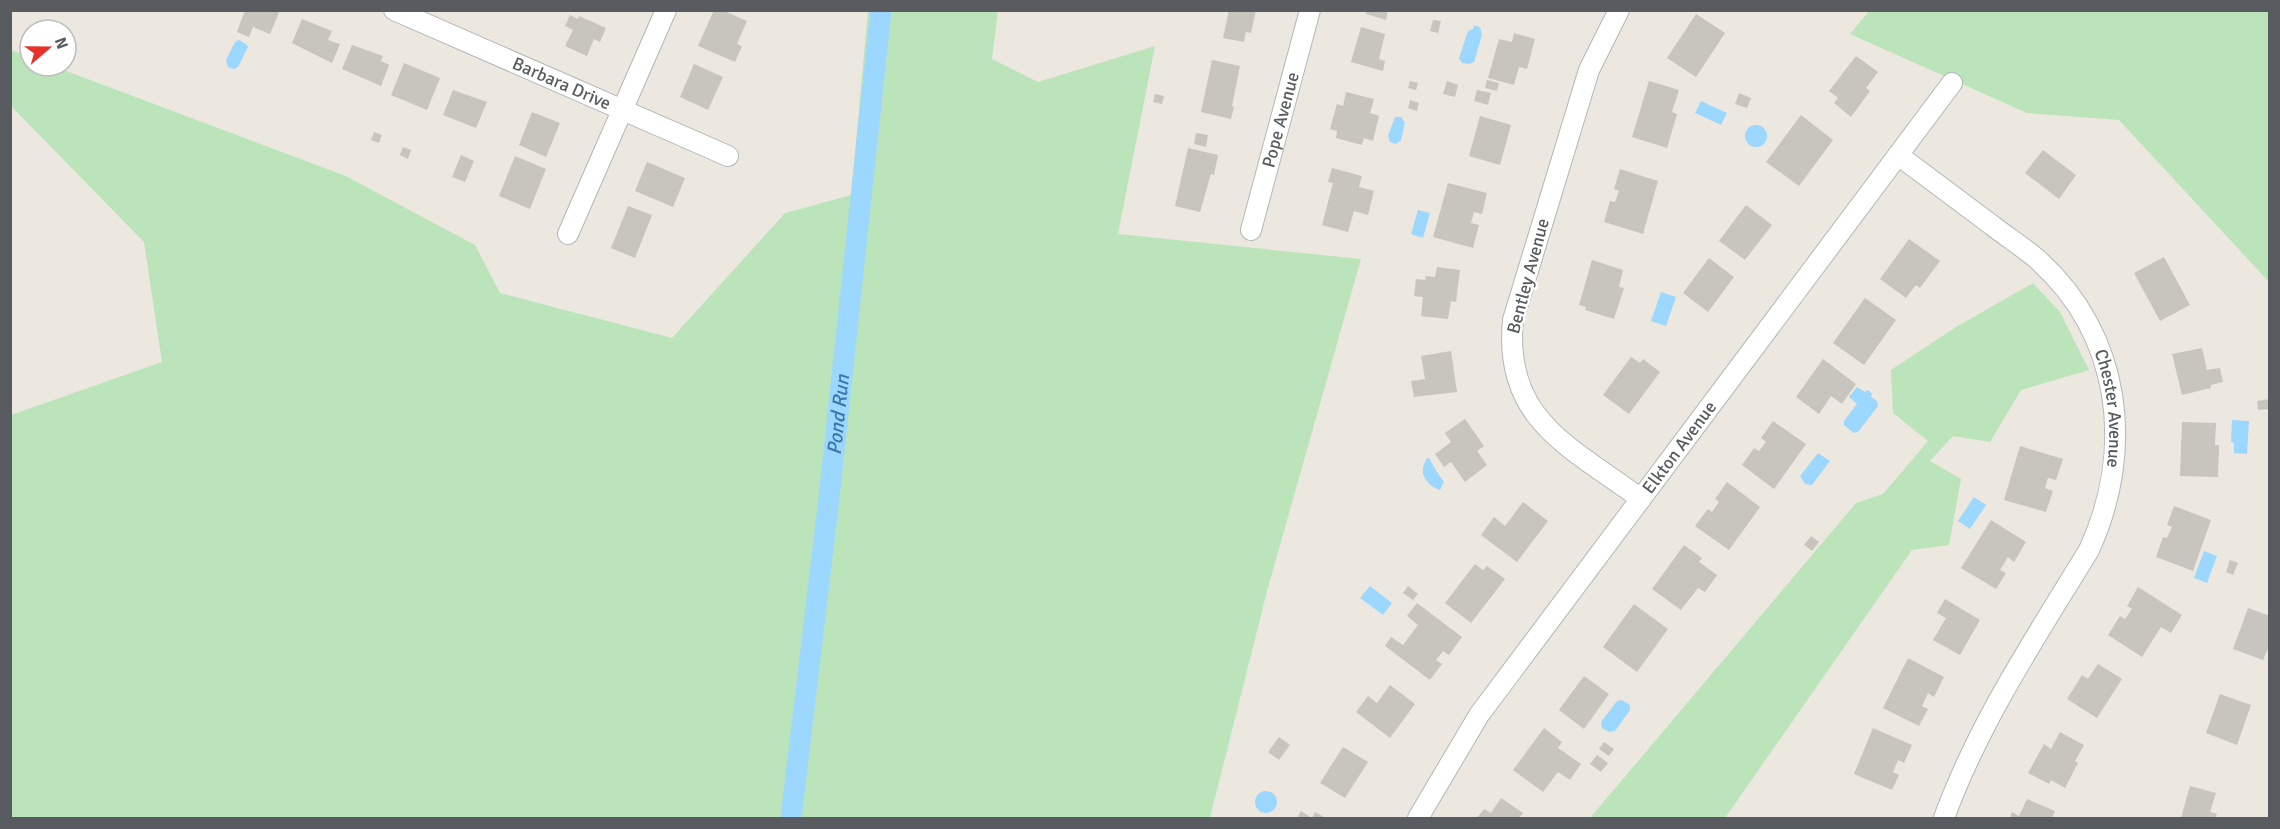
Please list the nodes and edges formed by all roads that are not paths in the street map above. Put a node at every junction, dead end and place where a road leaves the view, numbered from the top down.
1 (394, 10) edge
2 (666, 10) edge
3 (1310, 10) edge
4 (1619, 10) edge
5 (1952, 82) dead end
6 (622, 110) junction
7 (1898, 155) junction
8 (728, 156) dead end
9 (1251, 230) dead end
10 (568, 234) dead end
11 (1641, 499) junction
12 (1419, 819) edge
13 (1944, 819) edge

1 - 6 street, Barbara Drive
2 - 6 street
3 - 9 street, Pope Avenue
4 - 11 street, Bentley Avenue
5 - 7 street, Elkton Avenue
6 - 8 street, Barbara Drive
6 - 10 street
7 - 11 street, Elkton Avenue
7 - 13 street, Chester Avenue
11 - 12 street, Elkton Avenue

